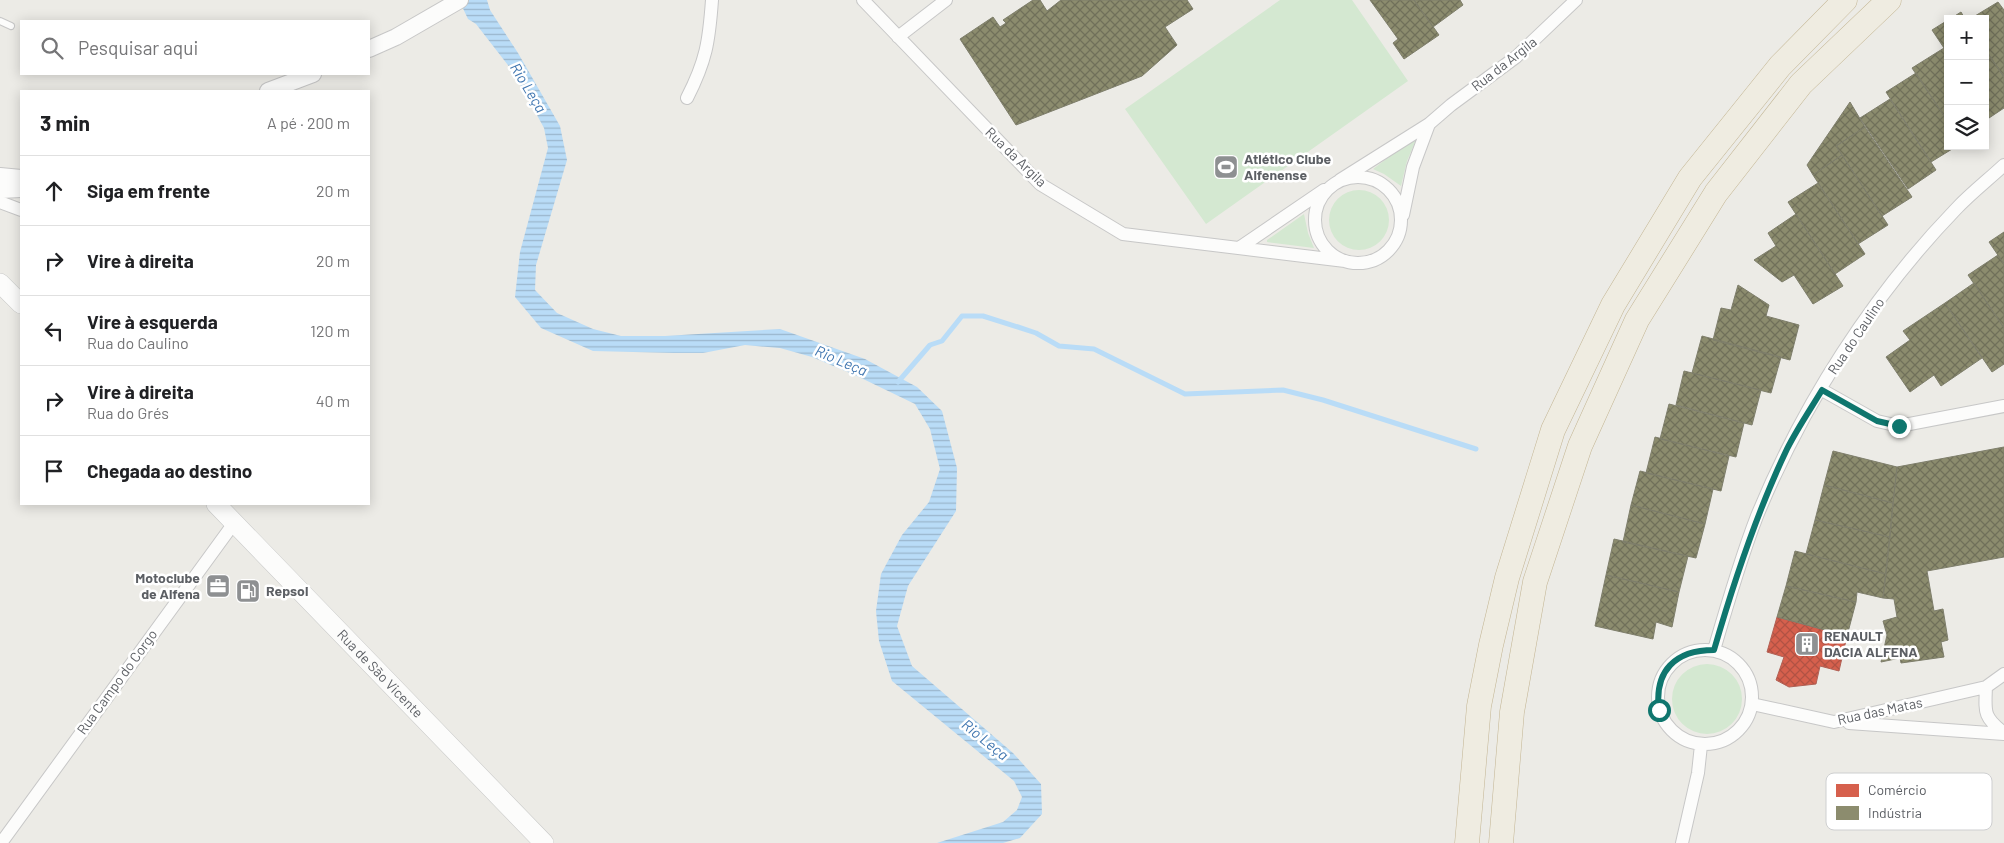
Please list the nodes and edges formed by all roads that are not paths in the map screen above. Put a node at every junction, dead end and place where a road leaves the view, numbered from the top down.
1 (712, 0) edge
2 (863, 0) edge
3 (946, 0) edge
4 (1576, 0) edge
5 (1845, 0) edge
6 (1889, 0) edge
7 (456, 2) edge
8 (0, 21) edge
9 (11, 26) dead end
10 (898, 37) junction
11 (370, 49) edge
12 (310, 75) edge
13 (271, 90) edge
14 (688, 98) dead end
15 (1429, 124) junction
16 (2004, 165) edge
17 (0, 176) edge
18 (20, 178) edge
19 (1340, 180) junction
20 (1328, 187) junction
21 (20, 189) edge
22 (0, 190) edge
23 (0, 202) edge
24 (20, 210) edge
25 (1400, 230) junction
26 (1239, 248) junction
27 (1345, 262) junction
28 (0, 283) edge
29 (20, 303) edge
30 (1822, 390) junction
31 (2004, 406) edge
32 (217, 505) edge
33 (234, 523) junction
34 (1714, 650) junction
35 (2004, 674) edge
36 (1986, 687) junction
37 (1752, 704) junction
38 (1834, 722) junction
39 (2004, 734) edge
40 (1701, 745) junction
41 (2, 843) edge
42 (544, 843) edge
43 (1467, 843) edge
44 (1501, 843) edge
45 (1682, 843) edge

1 - 14 street
2 - 10 street, Rua da Argila
3 - 10 street
4 - 15 street, Rua da Argila
5 - 43 highway
6 - 44 highway
7 - 11 street
8 - 9 lane
10 - 26 street, Rua da Argila
12 - 13 street
15 - 19 street, Rua da Argila
15 - 25 street, Rua da Argila
16 - 30 street, Rua do Caulino
17 - 18 street
19 - 20 street, Rua da Argila
19 - 25 street, Rua da Argila
20 - 26 street, Rua da Argila
20 - 27 street
21 - 22 street
23 - 24 street
25 - 27 street, Rua da Argila
26 - 27 street, Rua da Argila
28 - 29 main road
30 - 31 street
30 - 34 street, Rua do Caulino
32 - 33 main road, Rua de São Vicente
33 - 41 street, Rua Campo do Corgo
33 - 42 main road, Rua de São Vicente
34 - 37 street
34 - 40 street
35 - 36 street, Rua das Matas
36 - 38 street, Rua das Matas
36 - 39 street
37 - 38 street, Rua das Matas
37 - 40 street
38 - 39 street
40 - 45 street

